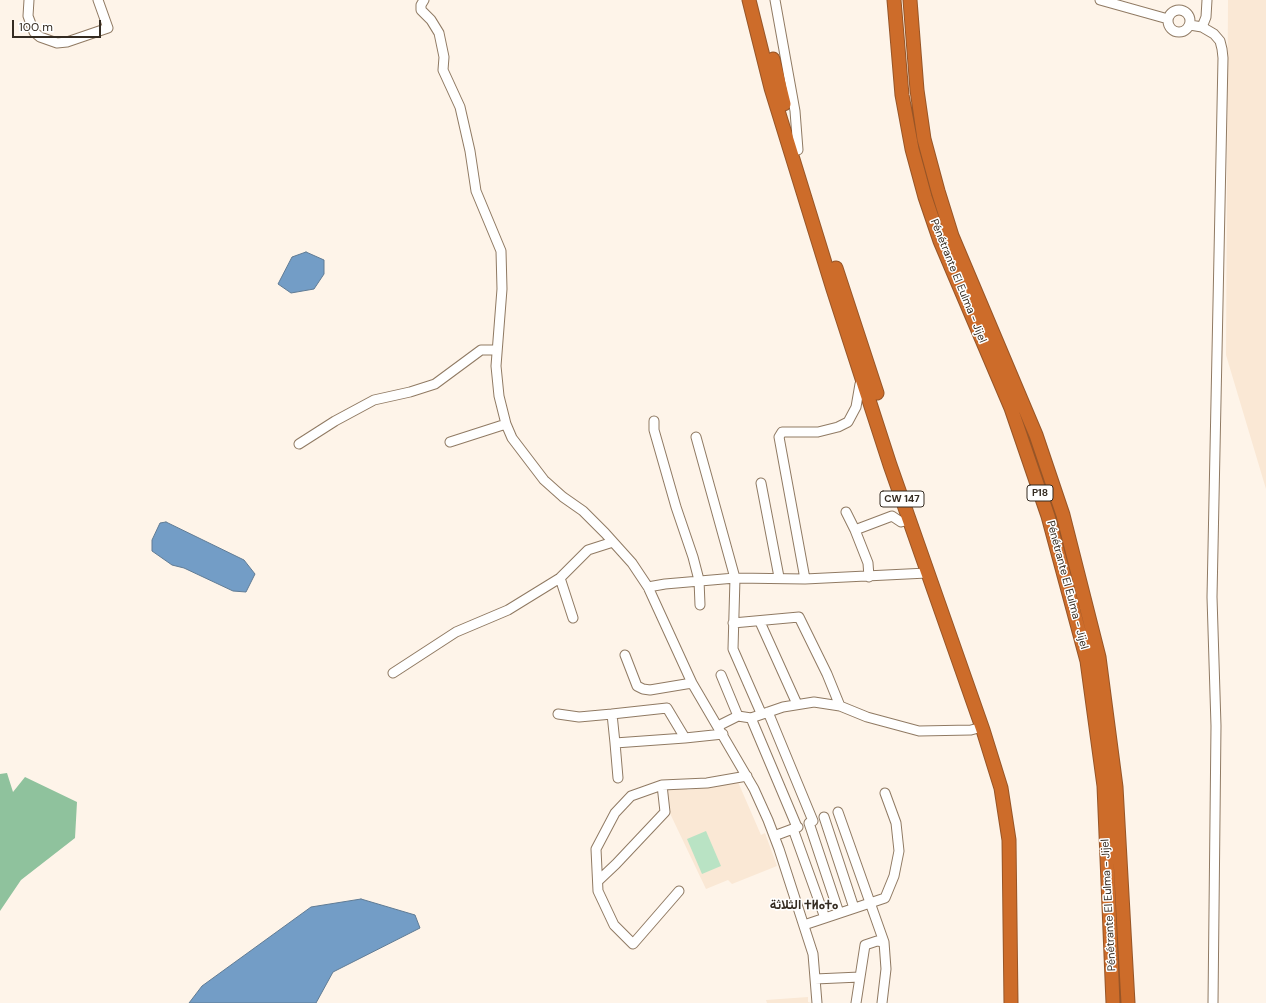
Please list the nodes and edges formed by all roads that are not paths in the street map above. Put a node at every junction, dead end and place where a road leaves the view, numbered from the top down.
1 (29, 0) edge
2 (98, 0) edge
3 (424, 0) edge
4 (749, 0) edge
5 (758, 0) edge
6 (774, 0) edge
7 (894, 0) edge
8 (910, 0) edge
9 (1100, 0) edge
10 (1207, 0) edge
11 (1168, 19) junction
12 (1190, 25) junction
13 (1202, 27) junction
14 (798, 150) junction
15 (497, 350) junction
16 (864, 382) junction
17 (654, 421) dead end
18 (506, 424) junction
19 (696, 437) dead end
20 (450, 442) dead end
21 (299, 444) dead end
22 (761, 483) dead end
23 (846, 512) dead end
24 (909, 520) junction
25 (855, 530) junction
26 (613, 542) junction
27 (928, 574) junction
28 (779, 577) junction
29 (869, 577) junction
30 (560, 578) junction
31 (735, 578) junction
32 (805, 579) junction
33 (699, 580) junction
34 (648, 587) junction
35 (700, 605) dead end
36 (573, 618) dead end
37 (760, 622) junction
38 (733, 623) junction
39 (625, 655) dead end
40 (393, 673) dead end
41 (721, 675) dead end
42 (692, 683) junction
43 (797, 704) junction
44 (840, 706) junction
45 (765, 713) junction
46 (558, 714) dead end
47 (612, 714) junction
48 (738, 716) junction
49 (751, 718) junction
50 (718, 726) junction
51 (982, 727) junction
52 (723, 734) junction
53 (685, 738) junction
54 (615, 743) junction
55 (747, 776) junction
56 (618, 778) dead end
57 (662, 785) junction
58 (885, 793) dead end
59 (824, 817) junction
60 (811, 822) junction
61 (795, 828) junction
62 (774, 836) junction
63 (598, 881) junction
64 (679, 891) dead end
65 (870, 903) junction
66 (854, 908) junction
67 (839, 913) junction
68 (825, 918) junction
69 (804, 925) junction
70 (884, 942) junction
71 (860, 977) junction
72 (815, 979) junction
73 (817, 1003) edge
74 (856, 1003) edge
75 (882, 1003) edge
76 (1011, 1003) edge
77 (1019, 1003) edge
78 (1113, 1003) edge
79 (1128, 1003) edge
80 (1213, 1003) edge

1 - 2 street
3 - 15 street
4 - 16 highway, CW 147
5 - 14 highway, CW 147
6 - 14 street
7 - 78 highway, Pénétrante El Eulma - Jijel / P18
8 - 79 highway, Pénétrante El Eulma - Jijel / P18
9 - 11 street
10 - 13 street
11 - 12 street
11 - 12 street
12 - 13 street
13 - 80 street
14 - 77 highway, CW 147
15 - 18 street
15 - 21 street
16 - 24 highway, CW 147
16 - 32 street
17 - 33 street
18 - 20 street
18 - 26 street
19 - 31 street
22 - 28 street
23 - 25 street
24 - 25 street
24 - 27 highway, CW 147
25 - 29 street
26 - 30 street
26 - 34 street
27 - 29 street
27 - 51 highway, CW 147
28 - 31 street
28 - 32 street
29 - 32 street
30 - 36 street
30 - 40 street
31 - 33 street
31 - 38 street
33 - 34 street
33 - 35 street
34 - 42 street
37 - 38 street
37 - 43 street
37 - 44 street
38 - 45 street
39 - 42 street
41 - 48 street
42 - 50 street
43 - 44 street
43 - 45 street
44 - 51 street
45 - 49 street
45 - 60 street
46 - 47 street
47 - 53 street
47 - 54 street
48 - 49 street
48 - 50 street
49 - 61 street
50 - 52 street
51 - 76 highway, CW 147
52 - 53 street
52 - 55 street
53 - 54 street
54 - 56 street
55 - 57 street
55 - 62 street
57 - 63 street
57 - 63 street
58 - 65 street
59 - 60 street
59 - 65 street
59 - 66 street
60 - 61 street
60 - 67 street
61 - 62 street
61 - 68 street
62 - 69 street
63 - 64 street
65 - 66 street
65 - 70 street
66 - 67 street
67 - 68 street
68 - 69 street
69 - 72 street
70 - 71 street
70 - 75 street
71 - 72 street
71 - 74 street
72 - 73 street

